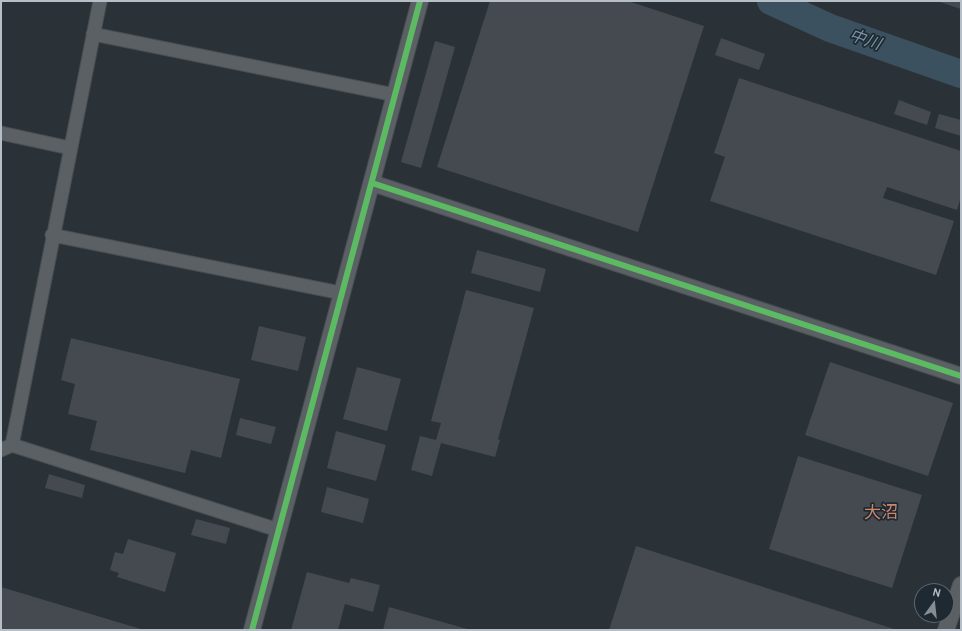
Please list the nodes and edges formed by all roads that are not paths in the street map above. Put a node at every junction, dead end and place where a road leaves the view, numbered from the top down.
1 (100, 1) edge
2 (420, 1) edge
3 (93, 34) junction
4 (395, 95) junction
5 (1, 133) edge
6 (70, 148) junction
7 (372, 183) junction
8 (52, 235) junction
9 (342, 293) junction
10 (961, 376) edge
11 (6, 448) edge
12 (278, 530) junction
13 (961, 585) edge
14 (252, 630) edge
15 (946, 630) edge

1 - 3 street
2 - 4 street
3 - 4 street
3 - 6 street
4 - 7 street
5 - 6 street
6 - 8 street
7 - 9 street
7 - 10 street
8 - 9 street
8 - 11 street
9 - 12 street
11 - 12 street
12 - 14 street
13 - 15 street

